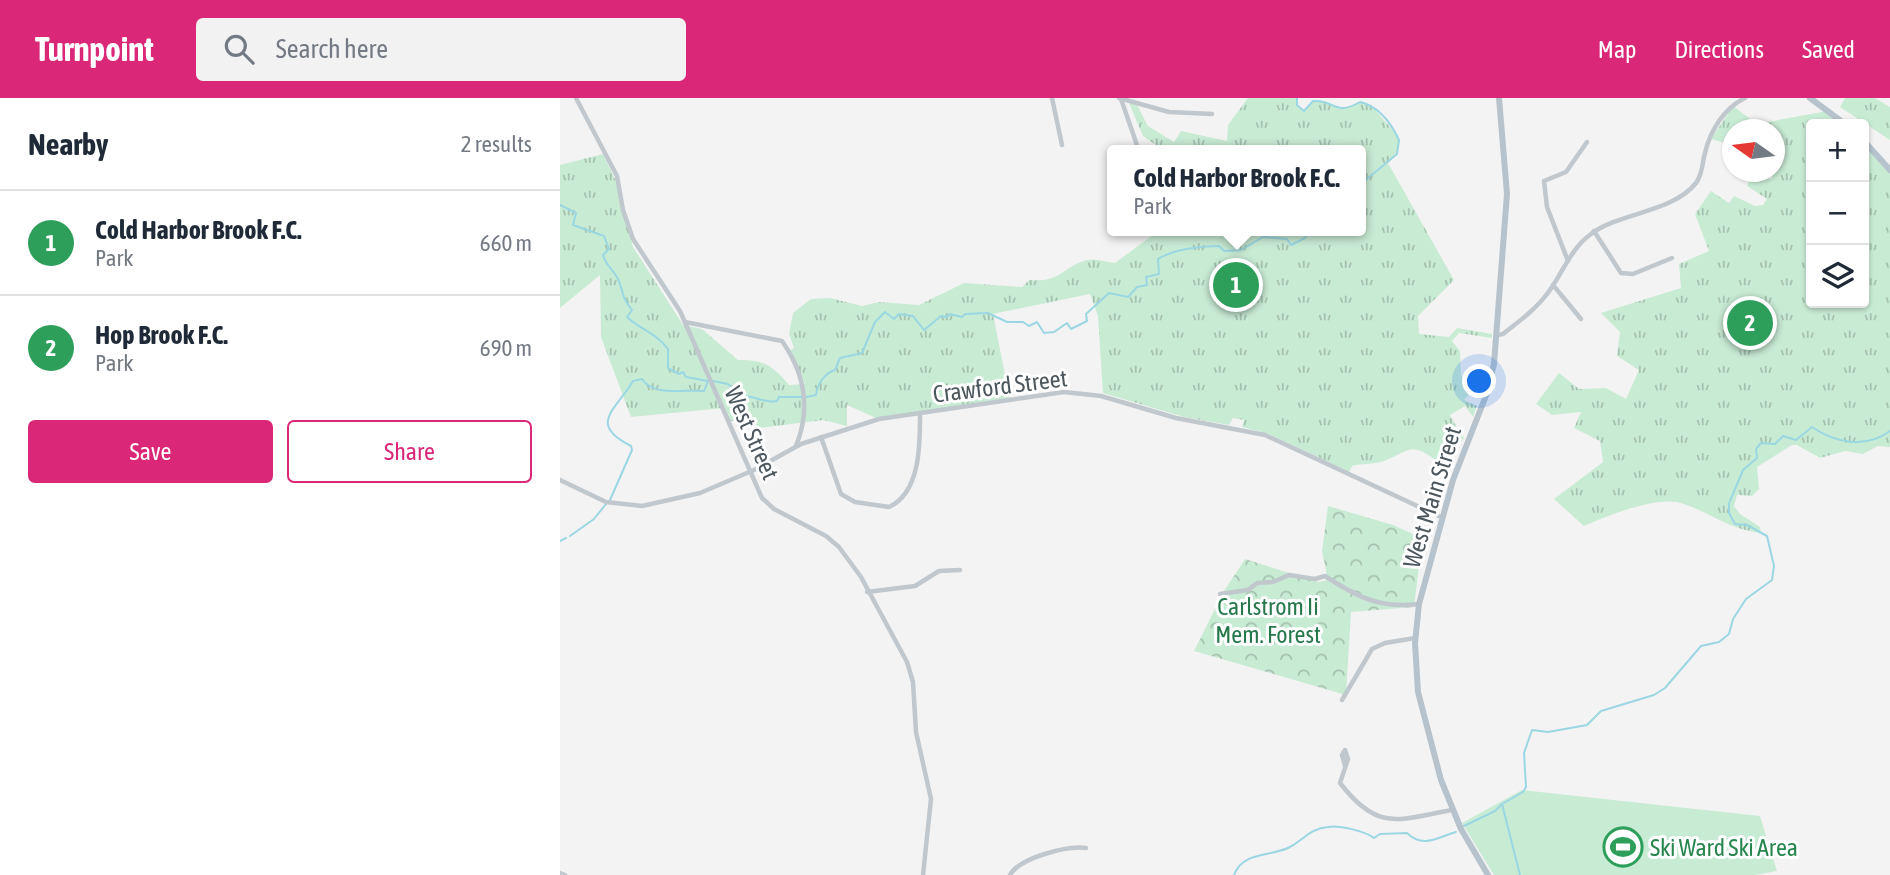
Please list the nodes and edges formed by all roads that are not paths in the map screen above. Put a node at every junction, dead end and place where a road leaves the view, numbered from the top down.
1 (576, 98) edge
2 (1052, 98) edge
3 (1120, 98) edge
4 (1499, 98) edge
5 (1745, 98) edge
6 (1810, 98) edge
7 (1212, 114) dead end
8 (1838, 119) edge
9 (1587, 142) dead end
10 (1062, 145) dead end
11 (1137, 145) edge
12 (1869, 147) edge
13 (1890, 170) edge
14 (1594, 231) junction
15 (1672, 258) dead end
16 (1568, 261) junction
17 (1553, 285) junction
18 (1581, 319) dead end
19 (685, 322) junction
20 (1497, 335) junction
21 (920, 413) junction
22 (821, 437) junction
23 (795, 447) junction
24 (750, 472) junction
25 (560, 480) edge
26 (1443, 518) junction
27 (960, 570) dead end
28 (867, 592) junction
29 (1220, 594) dead end
30 (1419, 604) junction
31 (1415, 638) junction
32 (1342, 700) dead end
33 (1345, 766) dead end
34 (1452, 810) junction
35 (1086, 848) dead end
36 (560, 873) edge
37 (565, 875) edge
38 (923, 875) edge
39 (1010, 875) edge
40 (1488, 875) edge

1 - 19 street, West Street
2 - 10 street
3 - 7 street
3 - 11 street
4 - 20 main road, West Main Street
5 - 14 street
6 - 8 main road
9 - 16 street
12 - 13 main road
14 - 15 street
14 - 16 street
16 - 17 street
17 - 18 street
17 - 20 street
19 - 23 street
19 - 24 street, West Street
20 - 26 main road, West Main Street
21 - 22 street, Crawford Street
21 - 22 street
21 - 26 street, Crawford Street
22 - 23 street, Crawford Street
23 - 24 street, Crawford Street
24 - 25 street, Crawford Street
24 - 28 street, West Street
26 - 30 main road, West Main Street
27 - 28 street
28 - 38 street, West Street
29 - 30 street
30 - 31 main road, West Main Street
31 - 32 street
31 - 34 main road, West Main Street
33 - 34 street
34 - 40 main road, West Main Street
35 - 39 street
36 - 37 street

